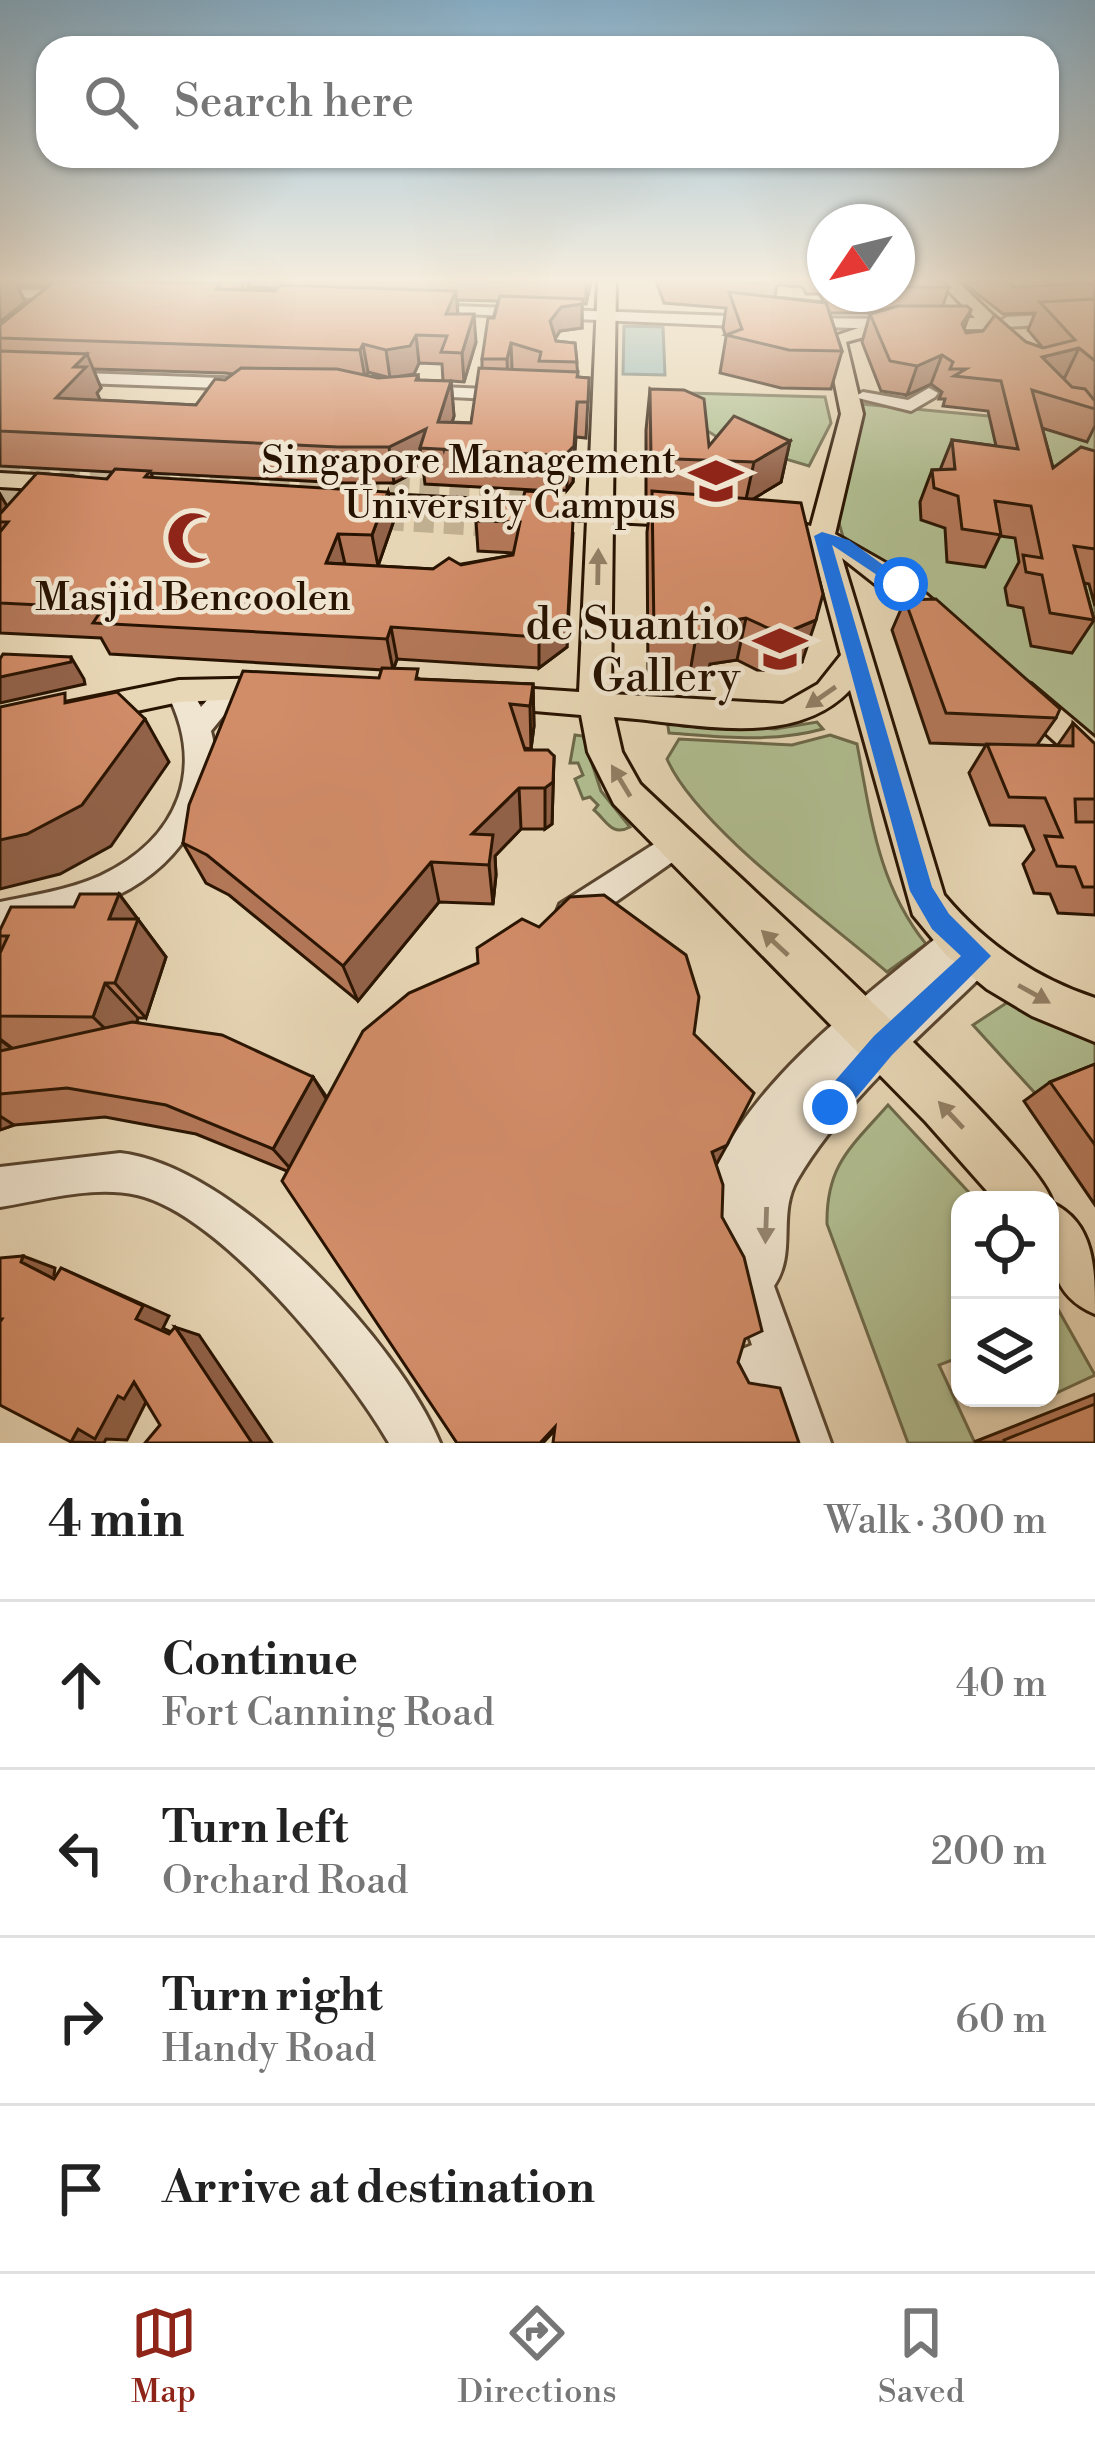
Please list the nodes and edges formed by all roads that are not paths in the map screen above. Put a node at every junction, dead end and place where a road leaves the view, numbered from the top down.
1 (599, 348) edge
2 (838, 348) edge
3 (0, 375) edge
4 (269, 385) edge
5 (388, 390) edge
6 (929, 393) dead end
7 (526, 395) edge
8 (863, 397) dead end
9 (0, 480) edge
10 (45, 483) junction
11 (97, 486) edge
12 (317, 498) edge
13 (598, 500) junction
14 (24, 507) edge
15 (822, 536) junction
16 (831, 574) junction
17 (939, 618) junction
18 (858, 652) junction
19 (232, 688) junction
20 (323, 689) edge
21 (179, 691) junction
22 (465, 697) edge
23 (596, 705) junction
24 (200, 726) junction
25 (0, 728) edge
26 (1095, 758) edge
27 (673, 845) junction
28 (0, 917) edge
29 (538, 937) edge
30 (969, 947) junction
31 (1095, 1020) edge
32 (872, 1034) junction
33 (0, 1187) edge
34 (1020, 1191) edge
35 (1059, 1240) edge
36 (1095, 1287) edge
37 (416, 1443) edge
38 (808, 1443) edge

1 - 13 main road
2 - 15 main road
3 - 4 street
5 - 7 street
6 - 8 street
9 - 10 main road
10 - 11 main road
10 - 14 street
12 - 13 main road
13 - 15 main road
23 -> 13 main road
15 - 16 main road
15 - 17 main road
16 - 17 main road
16 - 18 main road
17 - 26 main road
18 -> 23 main road
18 - 30 main road
19 - 20 main road
19 - 21 main road
19 - 24 street
21 - 24 street
21 - 25 main road
22 - 23 main road
27 -> 23 main road
24 - 28 street
27 - 29 street
32 -> 27 main road
30 -> 31 main road
30 - 32 street
34 -> 32 main road
32 - 38 street
33 - 37 street
35 - 36 main road

